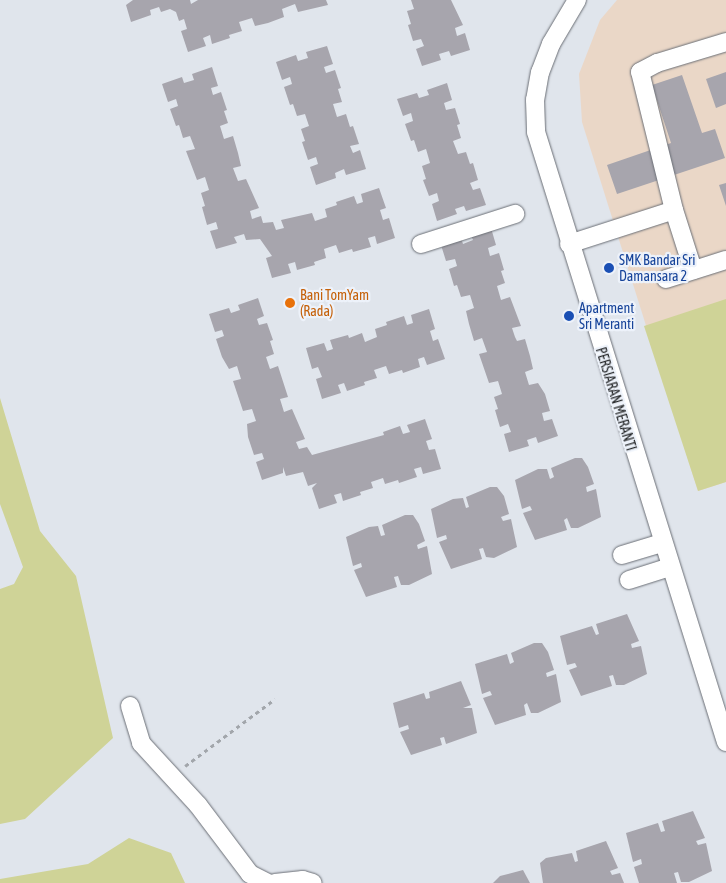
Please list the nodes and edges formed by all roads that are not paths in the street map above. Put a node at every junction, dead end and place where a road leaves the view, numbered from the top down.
1 (577, 0) edge
2 (726, 42) edge
3 (674, 210) junction
4 (515, 214) dead end
5 (421, 244) dead end
6 (569, 244) junction
7 (726, 260) edge
8 (693, 270) junction
9 (666, 280) dead end
10 (662, 543) junction
11 (622, 556) dead end
12 (670, 567) junction
13 (630, 580) dead end
14 (130, 706) dead end
15 (726, 742) edge
16 (268, 883) edge
17 (275, 883) edge
18 (313, 883) edge

1 - 6 street, PERSIARAN MERANTI
2 - 3 street
3 - 6 street
3 - 8 street
4 - 5 street
6 - 10 street, PERSIARAN MERANTI
7 - 8 street
8 - 9 street
10 - 11 street
10 - 12 street, PERSIARAN MERANTI
12 - 13 street
12 - 15 street, PERSIARAN MERANTI
14 - 16 street
17 - 18 street

